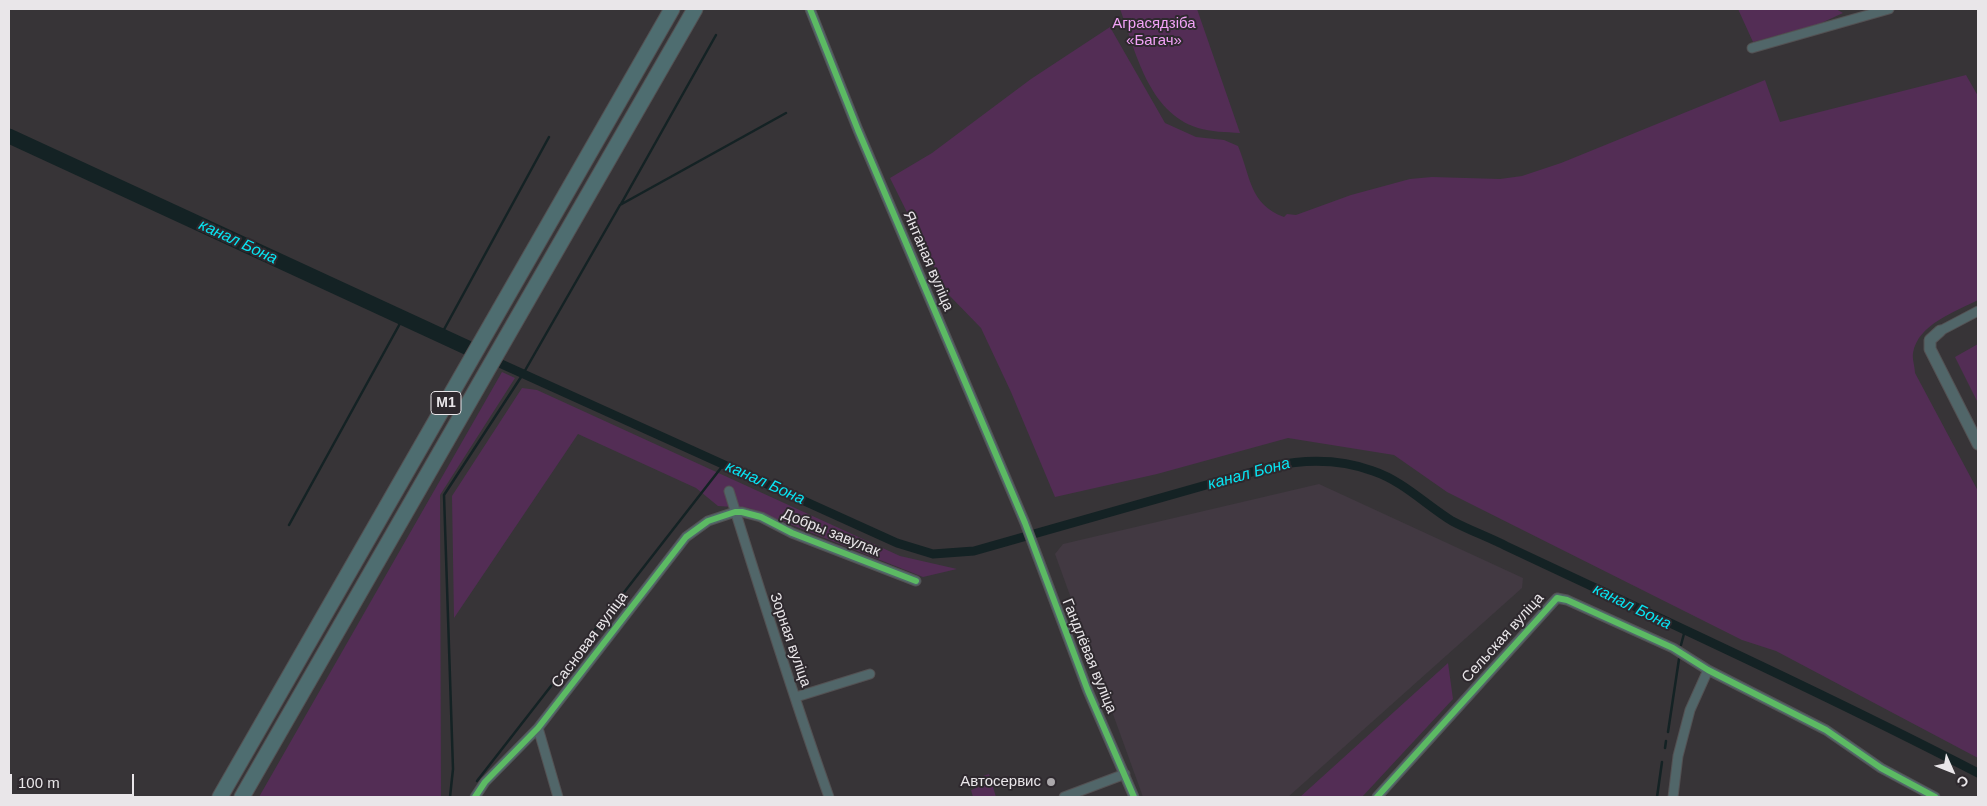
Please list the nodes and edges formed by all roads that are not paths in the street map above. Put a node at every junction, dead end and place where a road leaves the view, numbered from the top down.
1 (672, 9) edge
2 (695, 9) edge
3 (810, 9) edge
4 (1889, 9) edge
5 (1752, 48) dead end
6 (1978, 311) edge
7 (1940, 331) joint
8 (1978, 444) edge
9 (729, 491) dead end
10 (735, 512) junction
11 (1025, 523) joint
12 (916, 581) dead end
13 (1708, 670) junction
14 (870, 674) dead end
15 (796, 698) junction
16 (538, 728) junction
17 (1125, 774) junction
18 (220, 797) edge
19 (242, 797) edge
20 (474, 797) edge
21 (558, 797) edge
22 (829, 797) edge
23 (1064, 797) edge
24 (1134, 797) edge
25 (1377, 797) edge
26 (1673, 797) edge
27 (1935, 797) edge

1 - 18 highway, М1
2 - 19 highway, М1
3 - 11 street, Янтаная вуліца
4 - 5 street
6 - 7 street
7 - 8 street
9 - 10 street, Зорная вуліца
10 - 12 street, Добры завулак
10 - 15 street, Зорная вуліца
10 - 16 street, Сасновая вуліца
11 - 17 street, Гандлёвая вуліца
13 - 25 street, Сельская вуліца
13 - 26 street
13 - 27 street
14 - 15 street
15 - 22 street, Зорная вуліца
16 - 20 street, Сасновая вуліца
16 - 21 street
17 - 23 street
17 - 24 street, Гандлёвая вуліца

